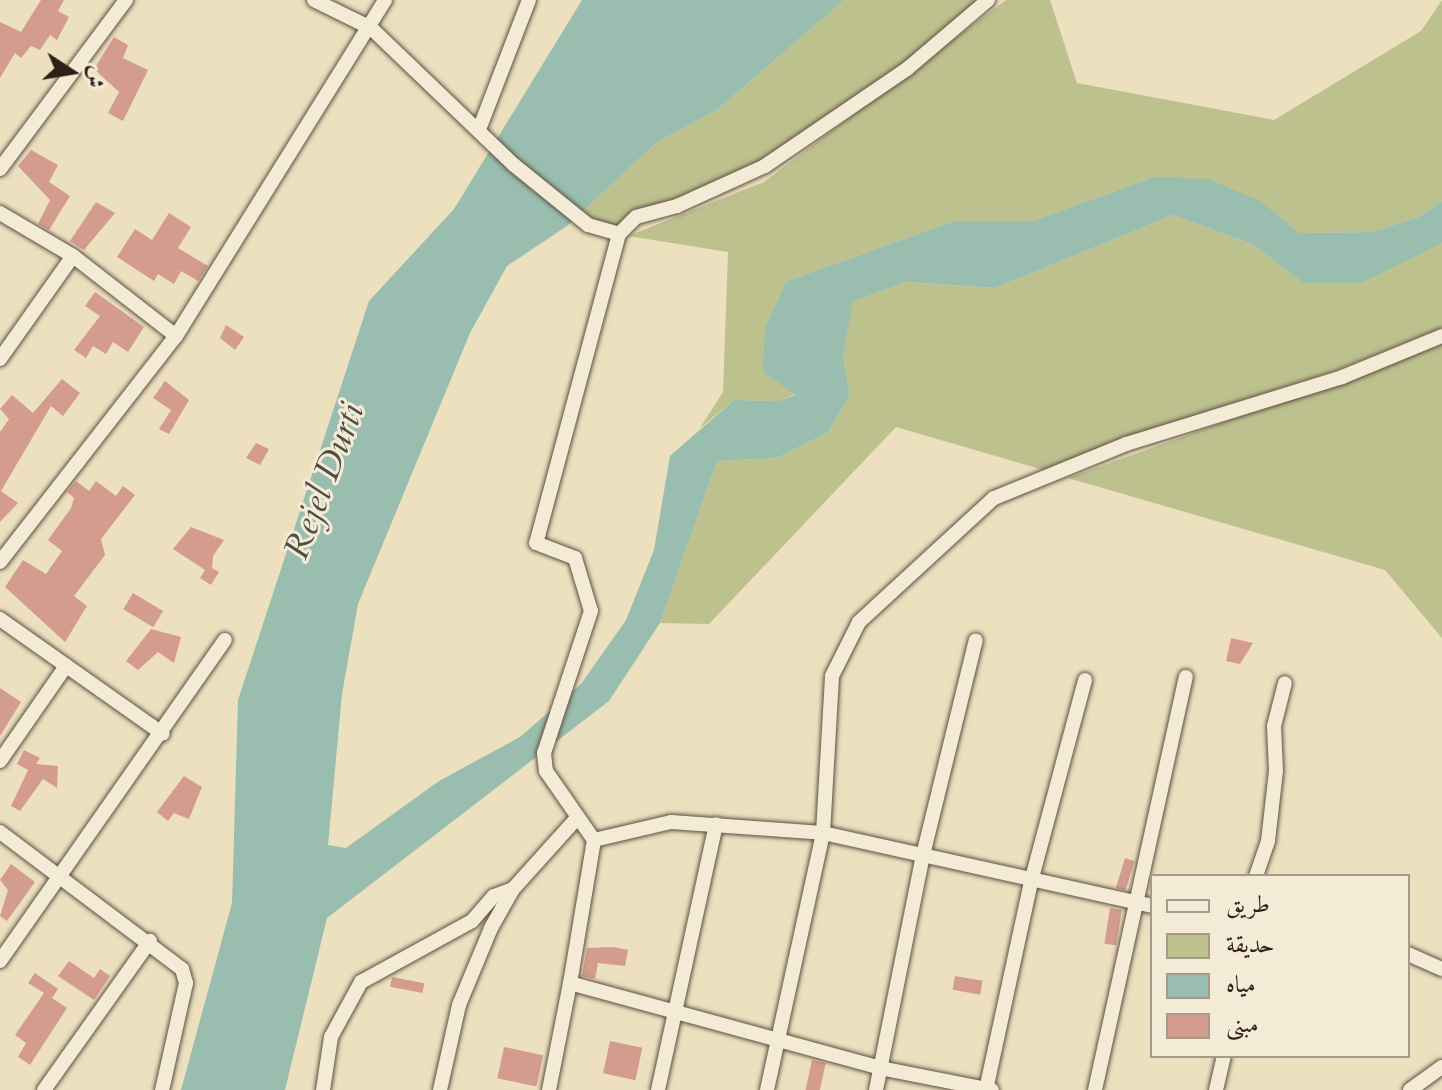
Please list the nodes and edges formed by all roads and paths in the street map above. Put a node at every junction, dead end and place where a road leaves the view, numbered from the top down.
1 (126, 0) edge
2 (314, 0) edge
3 (385, 0) edge
4 (529, 0) edge
5 (988, 0) edge
6 (371, 28) junction
7 (480, 127) junction
8 (0, 169) edge
9 (0, 213) edge
10 (619, 234) junction
11 (73, 256) junction
12 (176, 336) junction
13 (1442, 336) edge
14 (0, 359) edge
15 (0, 562) edge
16 (0, 619) edge
17 (225, 640) dead end
18 (976, 640) dead end
19 (66, 666) junction
20 (1186, 677) dead end
21 (1085, 680) dead end
22 (1285, 683) dead end
23 (163, 734) junction
24 (0, 761) edge
25 (576, 819) junction
26 (716, 824) junction
27 (0, 832) edge
28 (823, 833) junction
29 (594, 840) junction
30 (923, 855) junction
31 (1150, 874) edge
32 (1257, 874) edge
33 (1150, 876) edge
34 (62, 878) junction
35 (1032, 878) junction
36 (513, 889) junction
37 (1145, 904) edge
38 (150, 941) junction
39 (1410, 955) edge
40 (0, 961) edge
41 (1442, 969) edge
42 (570, 983) junction
43 (675, 1012) junction
44 (778, 1037) junction
45 (1224, 1058) edge
46 (1442, 1067) edge
47 (880, 1068) junction
48 (44, 1090) edge
49 (162, 1090) edge
50 (323, 1090) edge
51 (440, 1090) edge
52 (549, 1090) edge
53 (658, 1090) edge
54 (767, 1090) edge
55 (876, 1090) edge
56 (988, 1090) edge
57 (1095, 1090) edge
58 (1216, 1090) edge
59 (1410, 1090) edge

1 - 8 street
2 - 6 street
3 - 6 street
4 - 7 street
5 - 10 street
6 - 7 street
6 - 12 street
7 - 10 street
9 - 11 street
10 - 25 street
11 - 12 street
11 - 14 street
12 - 15 street
13 - 28 street
16 - 19 street
17 - 23 street
18 - 30 street
19 - 23 street
19 - 24 street
20 - 31 street
21 - 35 street
22 - 32 street
23 - 34 street
25 - 29 street
25 - 36 street
26 - 28 street
26 - 29 street
26 - 43 street
27 - 34 street
28 - 30 street
28 - 44 street
29 - 42 street
30 - 35 street
30 - 47 street
33 - 37 street
34 - 38 street
34 - 40 street
35 - 37 street
35 - 56 street
36 - 50 street
36 - 51 street
37 - 57 street
38 - 48 street
38 - 49 street
39 - 41 street
42 - 43 street
42 - 52 street
43 - 44 street
43 - 53 street
44 - 47 street
44 - 54 street
45 - 58 street
46 - 59 street
47 - 55 street
47 - 56 street

